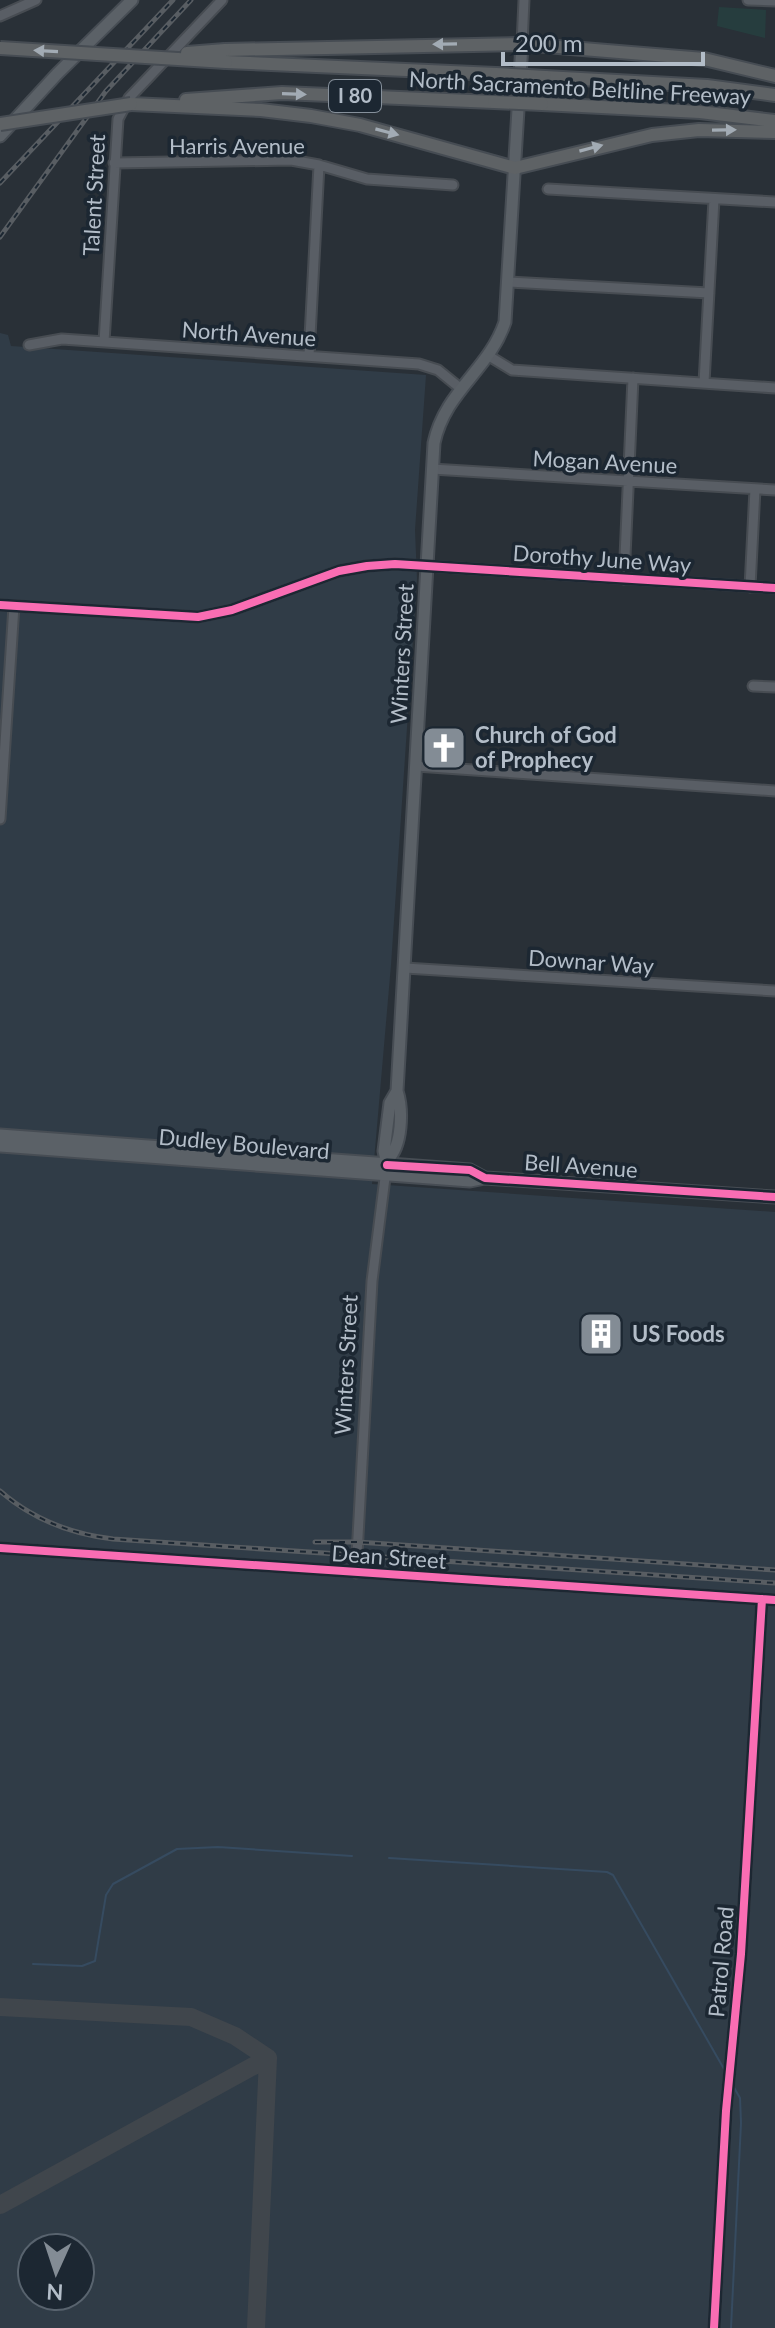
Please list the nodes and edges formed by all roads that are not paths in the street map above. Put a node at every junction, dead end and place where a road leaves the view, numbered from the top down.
1 (36, 0) edge
2 (132, 0) edge
3 (222, 0) edge
4 (524, 0) edge
5 (748, 0) edge
6 (775, 1) edge
7 (0, 16) edge
8 (522, 44) junction
9 (0, 48) edge
10 (225, 56) junction
11 (775, 76) edge
12 (775, 95) edge
13 (217, 103) junction
14 (775, 121) edge
15 (0, 124) edge
16 (775, 132) edge
17 (0, 136) edge
18 (114, 163) junction
19 (319, 165) junction
20 (515, 168) junction
21 (453, 185) dead end
22 (548, 189) dead end
23 (714, 199) junction
24 (775, 202) edge
25 (509, 282) junction
26 (709, 293) junction
27 (104, 342) junction
28 (29, 345) dead end
29 (309, 356) junction
30 (489, 356) junction
31 (633, 378) junction
32 (704, 383) junction
33 (460, 388) junction
34 (775, 388) edge
35 (432, 469) junction
36 (628, 481) junction
37 (755, 489) junction
38 (775, 490) edge
39 (427, 566) junction
40 (624, 579) junction
41 (750, 587) junction
42 (775, 588) edge
43 (0, 605) edge
44 (14, 606) junction
45 (753, 686) dead end
46 (775, 687) edge
47 (416, 766) junction
48 (775, 791) edge
49 (0, 819) edge
50 (405, 968) junction
51 (775, 991) edge
52 (0, 1135) edge
53 (0, 1146) edge
54 (387, 1166) junction
55 (775, 1197) edge
56 (0, 1548) edge
57 (356, 1573) junction
58 (762, 1599) junction
59 (775, 1600) edge
60 (714, 2328) edge

1 - 7 street
2 - 17 main road
3 - 18 street, Talent Street
4 - 8 street, Winters Street
5 - 6 street
8 -> 10 highway
8 - 11 highway
8 - 20 main road, Winters Street
10 -> 9 highway, bridge
10 - 12 highway, North Sacramento Beltline Freeway / I 80, bridge
13 -> 14 highway, North Sacramento Beltline Freeway / I 80, bridge
13 - 15 highway, bridge
13 -> 20 highway
20 -> 16 highway
18 - 19 street, Harris Avenue
18 - 27 street, Talent Street
19 - 21 street, Harris Avenue
19 - 29 street
20 - 25 main road, Winters Street
22 - 23 street
23 - 24 street
23 - 26 street
25 - 26 street
25 - 30 main road, Winters Street
26 - 32 street
27 - 28 street, North Avenue
27 - 29 street, North Avenue
29 - 33 street, North Avenue
30 - 31 street
30 - 33 main road, Winters Street
31 - 32 street
31 - 36 street
32 - 34 street
33 - 35 main road, Winters Street
35 - 36 street, Mogan Avenue
35 - 39 main road, Winters Street
36 - 37 street, Mogan Avenue
36 - 40 street
37 - 38 street, Mogan Avenue
37 - 41 street
39 - 40 street, Dorothy June Way
39 - 44 street, Dorothy June Way
39 - 47 main road, Winters Street
40 - 41 street, Dorothy June Way
41 - 42 street, Dorothy June Way
43 - 44 street, Dorothy June Way
44 - 49 street
45 - 46 street
47 - 48 street
47 - 50 main road, Winters Street
50 - 51 street, Downar Way
50 - 54 main road, Winters Street
52 - 54 main road, Dudley Boulevard
53 - 54 main road, Dudley Boulevard
54 - 55 main road, Bell Avenue
54 - 57 street, Winters Street
56 - 57 street, Dean Street
57 - 58 street, Dean Street
58 - 59 street, Dean Street
58 - 60 street, Patrol Road

